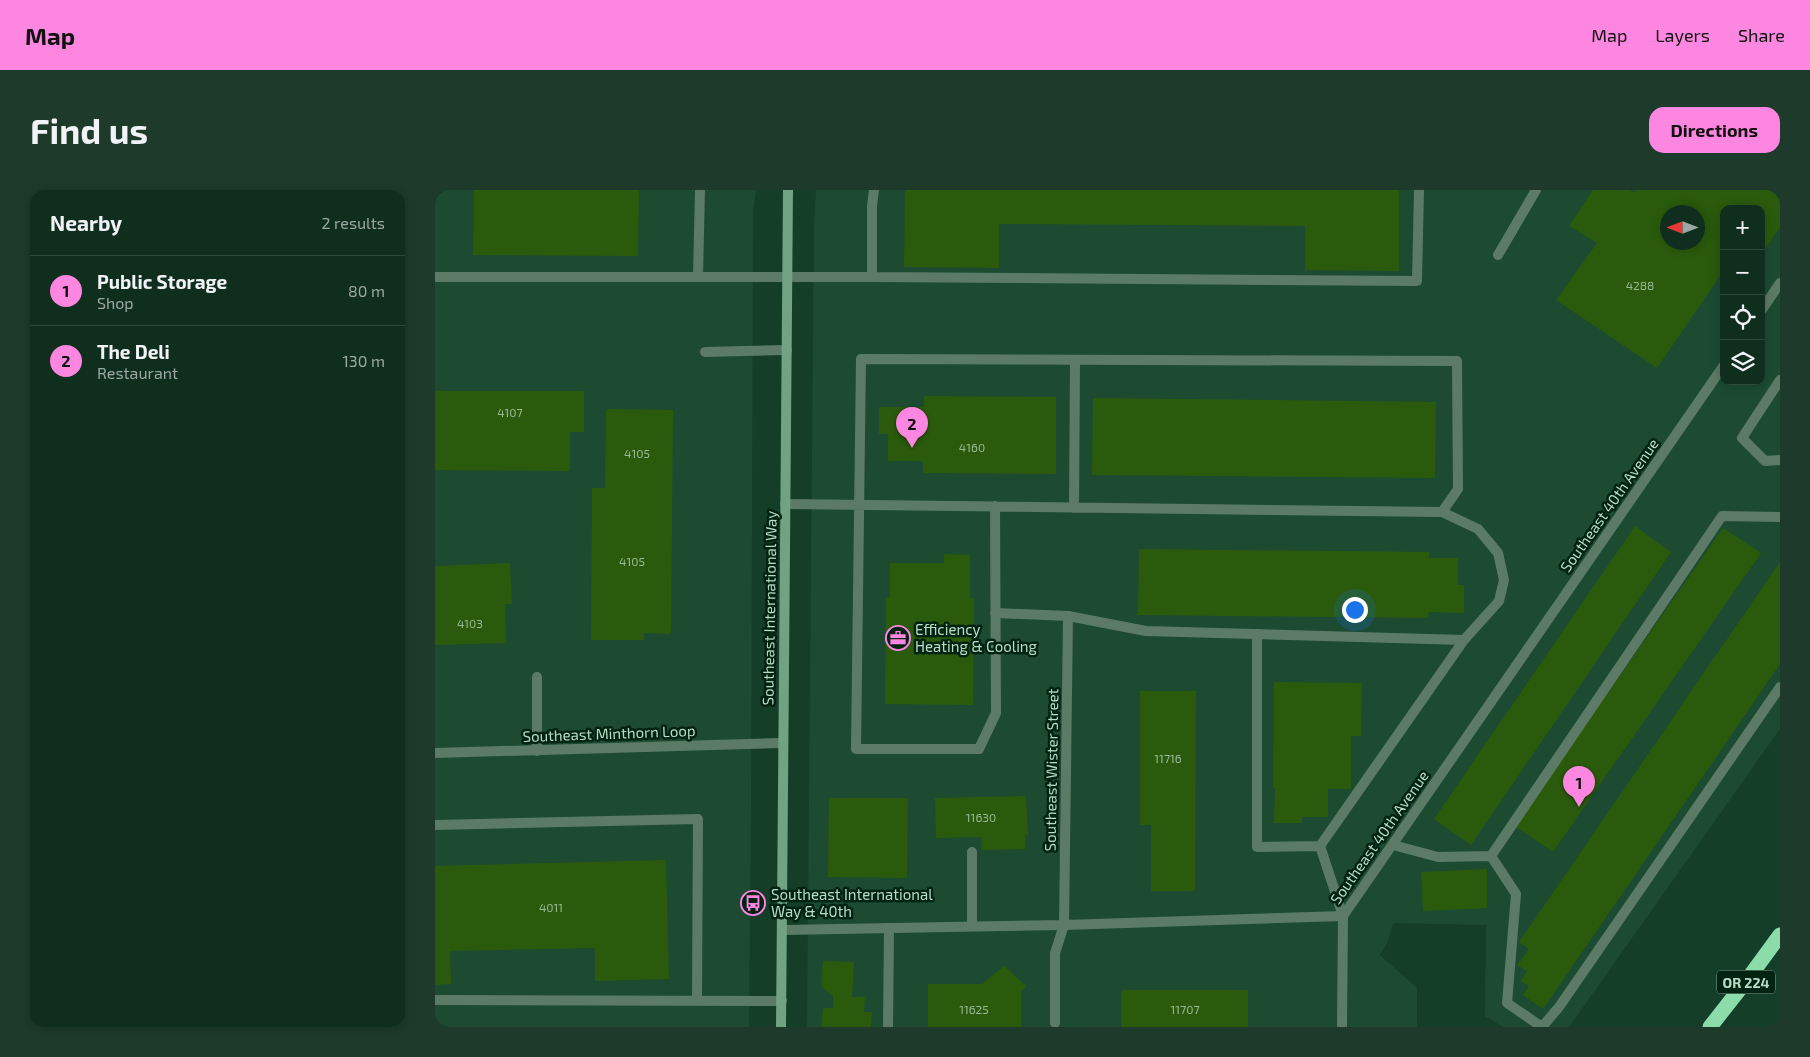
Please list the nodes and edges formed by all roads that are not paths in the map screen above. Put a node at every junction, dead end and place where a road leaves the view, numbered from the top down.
1 (700, 190) edge
2 (788, 190) edge
3 (874, 190) edge
4 (1419, 190) edge
5 (1535, 190) edge
6 (1498, 255) dead end
7 (698, 276) junction
8 (787, 276) junction
9 (872, 276) junction
10 (435, 277) edge
11 (1780, 284) edge
12 (1765, 305) edge
13 (787, 350) junction
14 (705, 352) dead end
15 (1075, 360) junction
16 (1720, 371) edge
17 (1780, 380) edge
18 (1780, 460) edge
19 (785, 504) junction
20 (859, 505) junction
21 (995, 506) junction
22 (1074, 508) junction
23 (1442, 512) junction
24 (1780, 517) edge
25 (995, 613) junction
26 (1068, 616) junction
27 (1257, 634) junction
28 (1464, 640) junction
29 (537, 676) dead end
30 (1780, 687) edge
31 (783, 744) junction
32 (537, 750) junction
33 (435, 753) edge
34 (435, 825) edge
35 (1393, 844) junction
36 (1320, 846) junction
37 (973, 852) dead end
38 (1491, 856) junction
39 (1343, 916) junction
40 (1064, 925) junction
41 (972, 926) junction
42 (889, 928) junction
43 (783, 930) junction
44 (1780, 935) edge
45 (435, 1000) edge
46 (697, 1000) junction
47 (782, 1001) junction
48 (1055, 1023) dead end
49 (781, 1027) edge
50 (888, 1027) edge
51 (1342, 1027) edge
52 (1710, 1027) edge

1 - 7 street
2 - 8 street, Southeast International Way
3 - 9 street
4 - 9 street
5 - 6 street
7 - 8 street
7 - 10 street
8 - 9 street
8 - 13 street, Southeast International Way
11 - 12 street
13 - 14 street
13 - 19 street, Southeast International Way
15 - 20 street
15 - 22 street
15 - 23 street
16 - 35 street, Southeast 40th Avenue
17 - 18 street
19 - 20 street
19 - 31 street, Southeast International Way
20 - 21 street
20 - 25 street
21 - 22 street
21 - 25 street
22 - 23 street
23 - 28 street
24 - 38 street
25 - 26 street
26 - 27 street
26 - 40 street, Southeast Wister Street
27 - 28 street
27 - 36 street
28 - 36 street
29 - 32 street
30 - 38 street
31 - 32 street, Southeast Minthorn Loop
31 - 43 street, Southeast International Way
32 - 33 street, Southeast Minthorn Loop
34 - 46 street
35 - 38 street
35 - 39 street, Southeast 40th Avenue
36 - 39 street
37 - 41 street
39 - 40 street, Southeast 40th Avenue
39 - 51 street
40 - 41 street, Southeast 40th Avenue
40 - 48 street, Southeast Wister Street
41 - 42 street, Southeast 40th Avenue
42 - 43 street, Southeast 40th Avenue
42 - 50 street
43 - 47 street, Southeast International Way
44 - 52 highway, OR 224
45 - 46 street
46 - 47 street
47 - 49 street, Southeast International Way

